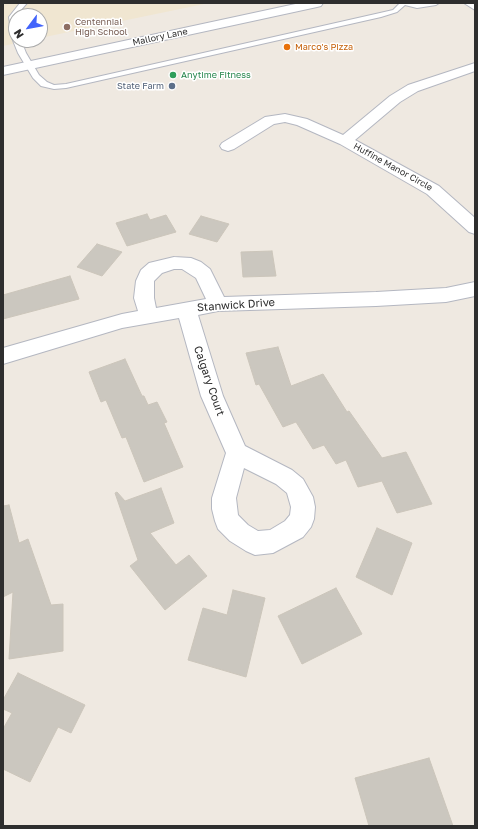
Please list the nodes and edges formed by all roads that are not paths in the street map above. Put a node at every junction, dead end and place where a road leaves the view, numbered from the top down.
1 (317, 3) edge
2 (404, 3) edge
3 (436, 3) edge
4 (468, 3) edge
5 (475, 8) edge
6 (17, 48) edge
7 (30, 48) edge
8 (37, 49) dead end
9 (30, 66) junction
10 (475, 67) edge
11 (3, 71) edge
12 (345, 141) junction
13 (228, 146) dead end
14 (475, 228) edge
15 (475, 289) edge
16 (218, 304) junction
17 (186, 308) junction
18 (149, 316) junction
19 (3, 356) edge
20 (237, 453) dead end

1 - 9 street, Mallory Lane
2 - 3 lane
2 - 9 lane
4 - 5 lane
6 - 9 lane
7 - 8 street
9 - 11 street, Mallory Lane
10 - 12 street, Huffine Manor Circle
12 - 13 street, Huffine Manor Circle
12 - 14 street, Huffine Manor Circle
15 - 16 street, Stanwick Drive
16 - 17 street, Stanwick Drive
16 - 18 street
17 - 18 street, Stanwick Drive
17 - 20 street, Calgary Court
18 - 19 street, Stanwick Drive

